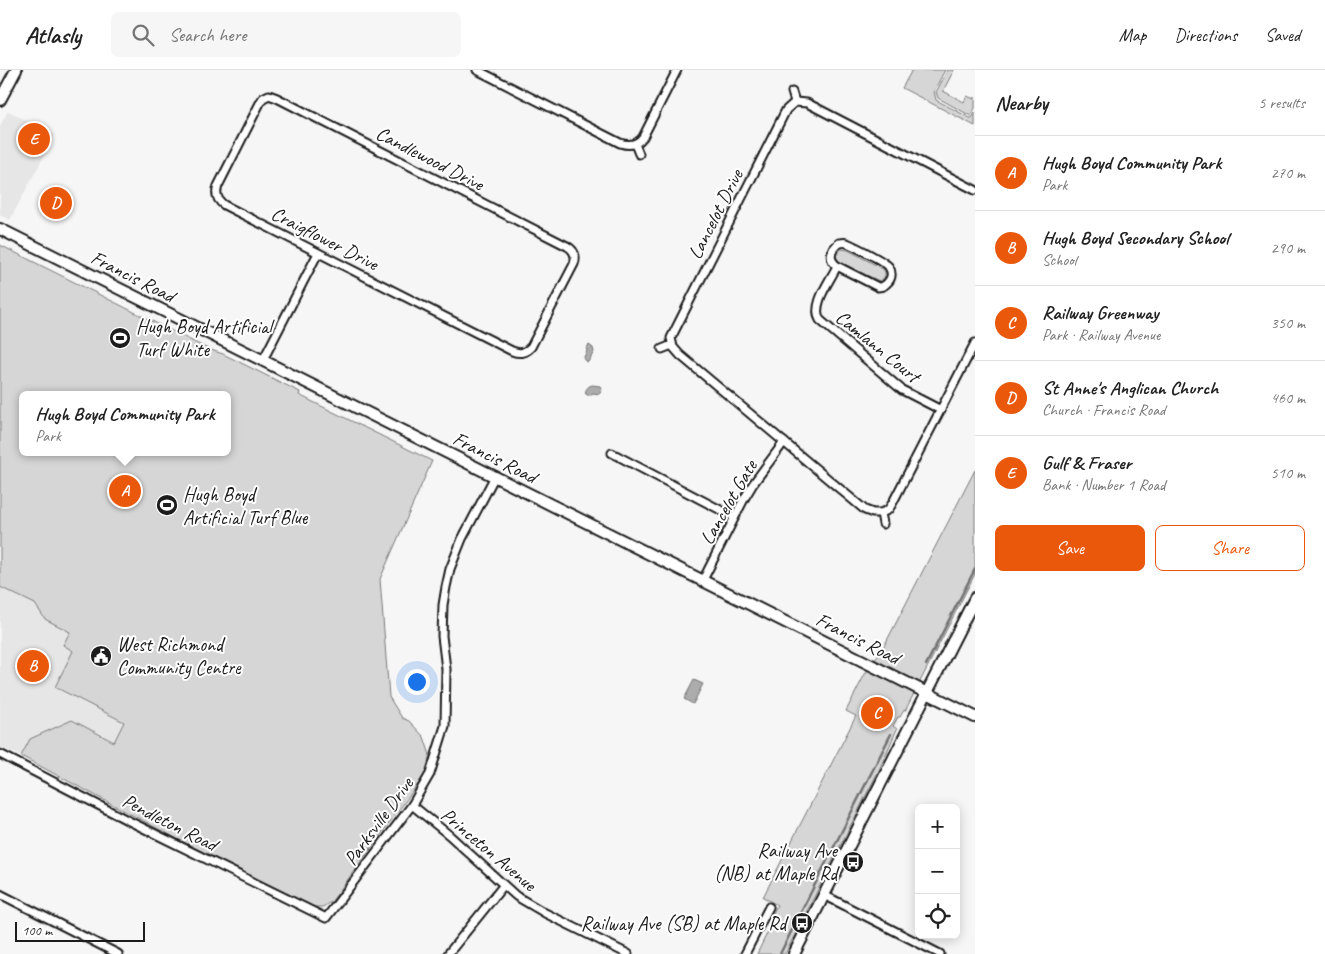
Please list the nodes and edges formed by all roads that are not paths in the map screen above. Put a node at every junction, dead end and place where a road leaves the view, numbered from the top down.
1 (16, 70) edge
2 (477, 70) edge
3 (677, 70) edge
4 (792, 92) dead end
5 (267, 96) joint
6 (0, 100) edge
7 (795, 102) junction
8 (635, 144) junction
9 (639, 154) dead end
10 (975, 190) edge
11 (0, 229) edge
12 (318, 253) junction
13 (837, 266) junction
14 (975, 343) edge
15 (672, 345) junction
16 (662, 348) dead end
17 (525, 356) joint
18 (263, 360) junction
19 (941, 410) junction
20 (784, 442) junction
21 (612, 453) dead end
22 (494, 476) junction
23 (881, 513) junction
24 (734, 517) junction
25 (883, 524) dead end
26 (703, 580) junction
27 (975, 598) edge
28 (927, 692) junction
29 (975, 717) edge
30 (0, 754) edge
31 (412, 805) junction
32 (503, 886) junction
33 (0, 894) edge
34 (824, 895) junction
35 (769, 907) dead end
36 (326, 918) joint
37 (118, 954) edge
38 (448, 954) edge
39 (628, 954) edge
40 (745, 954) edge
41 (794, 954) edge
42 (940, 954) edge

1 - 6 street
2 - 8 street
3 - 8 street
4 - 7 street
5 - 12 street, Craigflower Drive
5 - 17 street, Candlewood Drive
7 - 10 street
7 - 15 street, Lancelot Drive
8 - 9 street
11 - 18 street, Francis Road
12 - 17 street, Craigflower Drive
12 - 18 street
13 - 13 street, Camlann Court
13 - 19 street, Camlann Court
14 - 19 street
15 - 16 street
15 - 20 street
18 - 22 street, Francis Road
19 - 23 street
20 - 23 street
20 - 24 street, Lancelot Gate
21 - 24 street
22 - 26 street, Francis Road
22 - 31 street, Parksville Drive
23 - 25 street
24 - 26 street, Lancelot Gate
26 - 28 street, Francis Road
27 - 28 street
28 - 29 street, Francis Road
28 - 34 street
30 - 36 street, Pendleton Road
31 - 32 street, Princeton Avenue
31 - 36 street, Parksville Drive
32 - 38 street
32 - 39 street, Princeton Avenue
33 - 37 street
34 - 41 street
34 - 42 street
35 - 40 street

